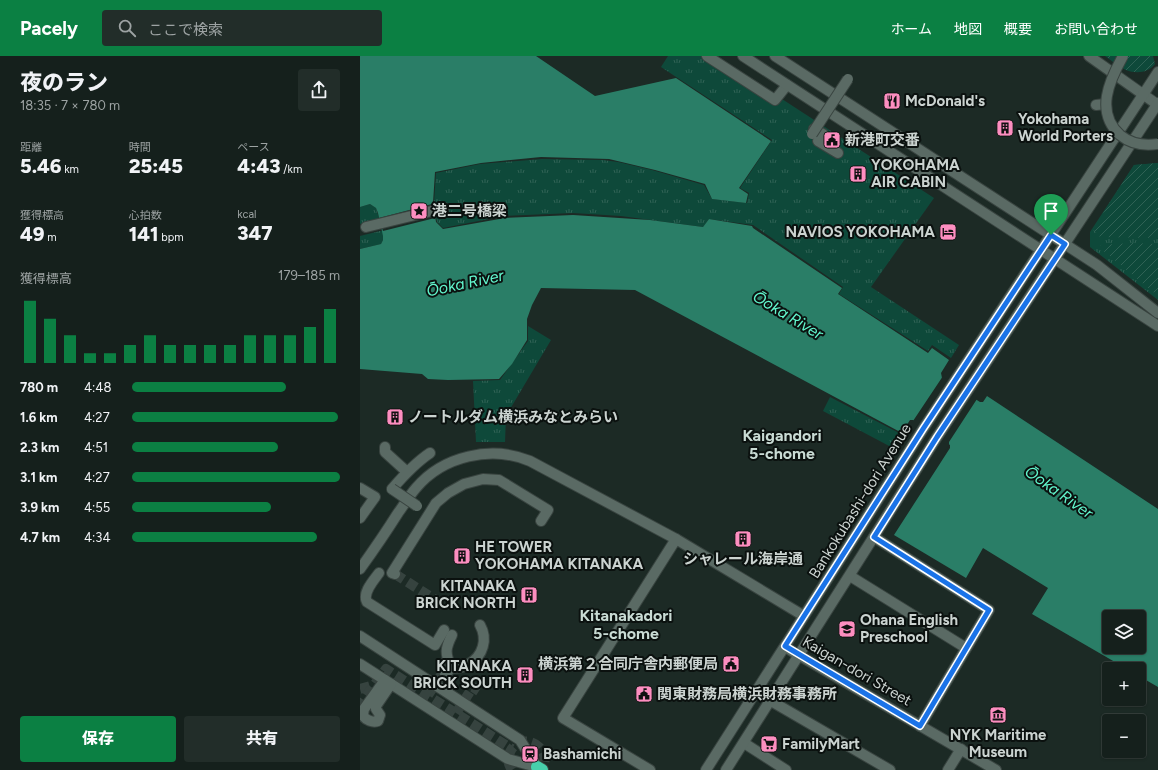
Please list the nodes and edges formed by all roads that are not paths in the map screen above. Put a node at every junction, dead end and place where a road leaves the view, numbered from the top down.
1 (707, 56) edge
2 (743, 56) edge
3 (775, 56) edge
4 (1089, 56) edge
5 (1123, 56) edge
6 (1158, 72) edge
7 (848, 79) dead end
8 (788, 85) junction
9 (1144, 94) junction
10 (1158, 104) edge
11 (1158, 144) edge
12 (838, 153) dead end
13 (444, 208) dead end
14 (366, 226) dead end
15 (1051, 235) junction
16 (1065, 244) junction
17 (1041, 249) junction
18 (1056, 258) junction
19 (1158, 313) edge
20 (1158, 326) edge
21 (385, 447) dead end
22 (430, 453) dead end
23 (406, 472) junction
24 (360, 488) edge
25 (428, 514) junction
26 (360, 518) edge
27 (541, 521) dead end
28 (874, 537) junction
29 (676, 538) junction
30 (360, 569) edge
31 (379, 573) dead end
32 (395, 574) dead end
33 (850, 576) junction
34 (804, 616) junction
35 (480, 625) dead end
36 (360, 636) edge
37 (435, 645) junction
38 (785, 646) junction
39 (966, 648) junction
40 (446, 652) junction
41 (800, 655) junction
42 (360, 664) edge
43 (771, 701) junction
44 (920, 726) junction
45 (744, 743) junction
46 (961, 749) junction
47 (537, 769) edge
48 (650, 770) edge
49 (706, 770) edge
50 (726, 770) edge
51 (786, 770) edge
52 (890, 770) edge
53 (948, 770) edge
54 (996, 770) edge

1 - 8 street
2 - 8 street
3 - 15 street
4 - 9 street
5 - 11 street, bridge
6 - 9 street
7 - 12 street, bridge
8 - 17 street
9 - 10 street
9 - 15 street
10 - 16 street, Bankokubashi-dori Avenue
13 - 14 street
15 - 16 street
15 - 17 street, Bankokubashi-dori Avenue
16 - 18 street, Bankokubashi-dori Avenue
16 - 19 street
17 - 18 street
17 - 34 street, Bankokubashi-dori Avenue
18 - 20 street
18 - 28 street, Bankokubashi-dori Avenue
21 - 23 street
22 - 23 street
23 - 25 street, bridge
24 - 26 street
25 - 27 street
25 - 32 street
28 - 33 street, Bankokubashi-dori Avenue
28 - 39 street
29 - 30 street
29 - 34 street
29 - 48 street
31 - 37 street
33 - 39 street
33 - 41 street, Bankokubashi-dori Avenue
34 - 38 street, Bankokubashi-dori Avenue
35 - 40 street
36 - 47 street
37 - 40 street
37 - 40 street
38 - 41 street, Kaigan-dori Street
38 - 49 street, Bankokubashi-dori Avenue
39 - 44 street
41 - 43 street, Bankokubashi-dori Avenue
41 - 44 street, Kaigan-dori Street
42 - 47 street
43 - 45 street, Bankokubashi-dori Avenue
43 - 52 street
44 - 46 street, Kaigan-dori Street
45 - 50 street, Bankokubashi-dori Avenue
45 - 51 street
46 - 53 street
46 - 54 street, Kaigan-dori Street

